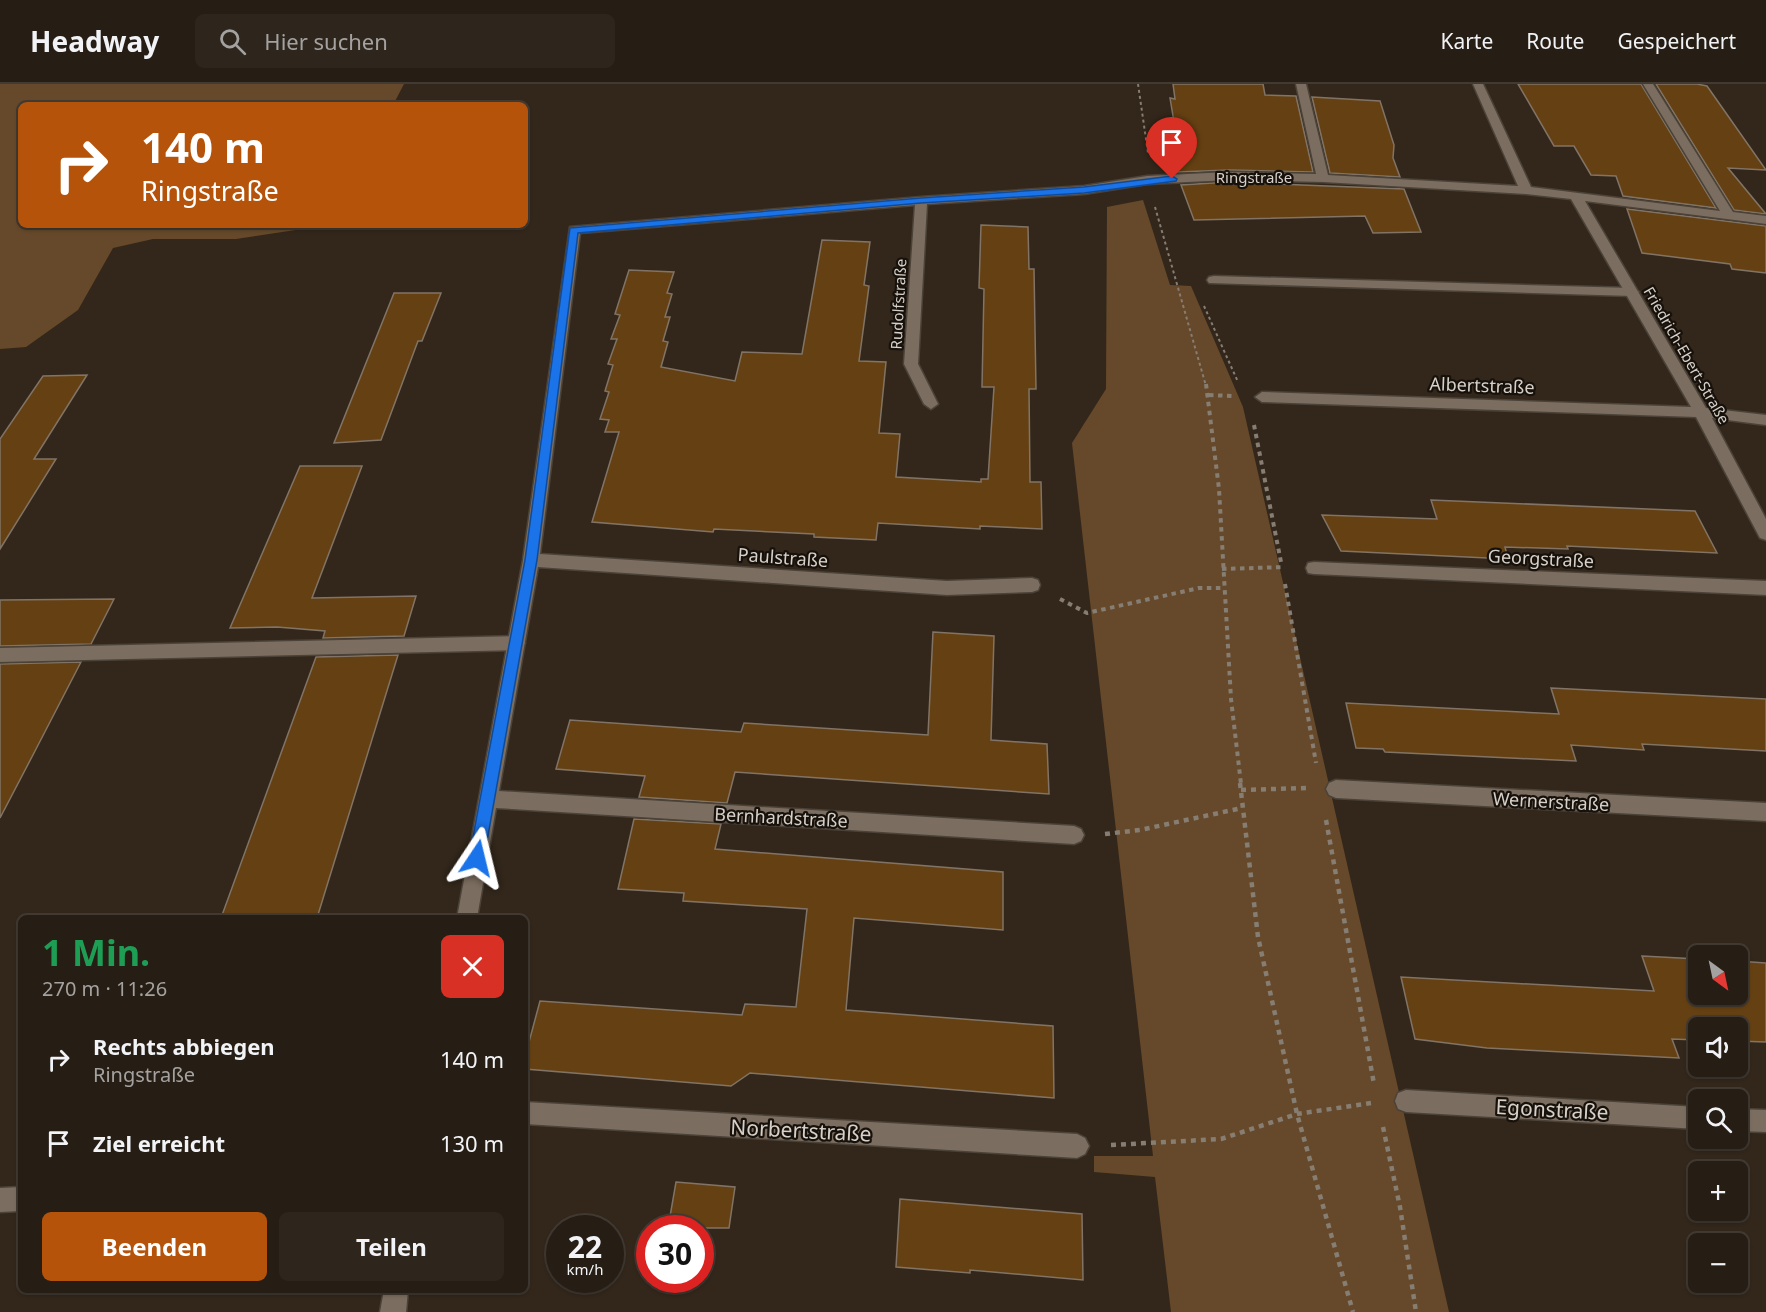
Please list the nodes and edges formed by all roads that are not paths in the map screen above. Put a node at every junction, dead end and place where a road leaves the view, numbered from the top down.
1 (1301, 84) edge
2 (1478, 84) edge
3 (1648, 84) edge
4 (1323, 178) junction
5 (1526, 190) junction
6 (1575, 195) junction
7 (921, 201) junction
8 (1728, 214) junction
9 (1766, 220) edge
10 (1214, 280) dead end
11 (1632, 292) junction
12 (1262, 397) dead end
13 (931, 404) dead end
14 (1701, 412) junction
15 (1766, 420) edge
16 (1766, 534) edge
17 (531, 560) junction
18 (1314, 568) road end
19 (1032, 585) dead end
20 (1766, 588) edge
21 (516, 643) junction
22 (0, 655) edge
23 (1336, 789) dead end
24 (487, 799) junction
25 (1766, 812) edge
26 (1074, 834) dead end
27 (468, 915) edge
28 (1406, 1101) road end
29 (528, 1113) edge
30 (1688, 1117) edge
31 (1748, 1120) edge
32 (1766, 1121) edge
33 (1077, 1146) road end
34 (18, 1199) edge
35 (0, 1200) edge
36 (396, 1293) edge
37 (393, 1312) edge

1 - 4 street
2 - 5 street
3 - 8 street
4 - 5 street, Ringstraße
4 - 7 street, Ringstraße
5 - 6 street, Ringstraße
6 - 8 street, Ringstraße
6 - 11 street, Friedrich-Ebert-Straße
7 - 13 street, Rudolfstraße
7 - 17 street, Ringstraße
8 - 9 street, Ringstraße
10 - 11 street
11 - 14 street, Friedrich-Ebert-Straße
12 - 14 street, Albertstraße
14 - 15 street, Albertstraße
14 - 16 street, Friedrich-Ebert-Straße
17 - 19 street, Paulstraße
17 - 21 street, Ringstraße
18 - 20 street, Georgstraße
21 - 22 street
21 - 24 street, Ringstraße
23 - 25 street, Wernerstraße
24 - 26 street, Bernhardstraße
24 - 27 street, Ringstraße
28 - 30 street, Egonstraße
29 - 33 street, Norbertstraße
31 - 32 street
34 - 35 street
36 - 37 street

